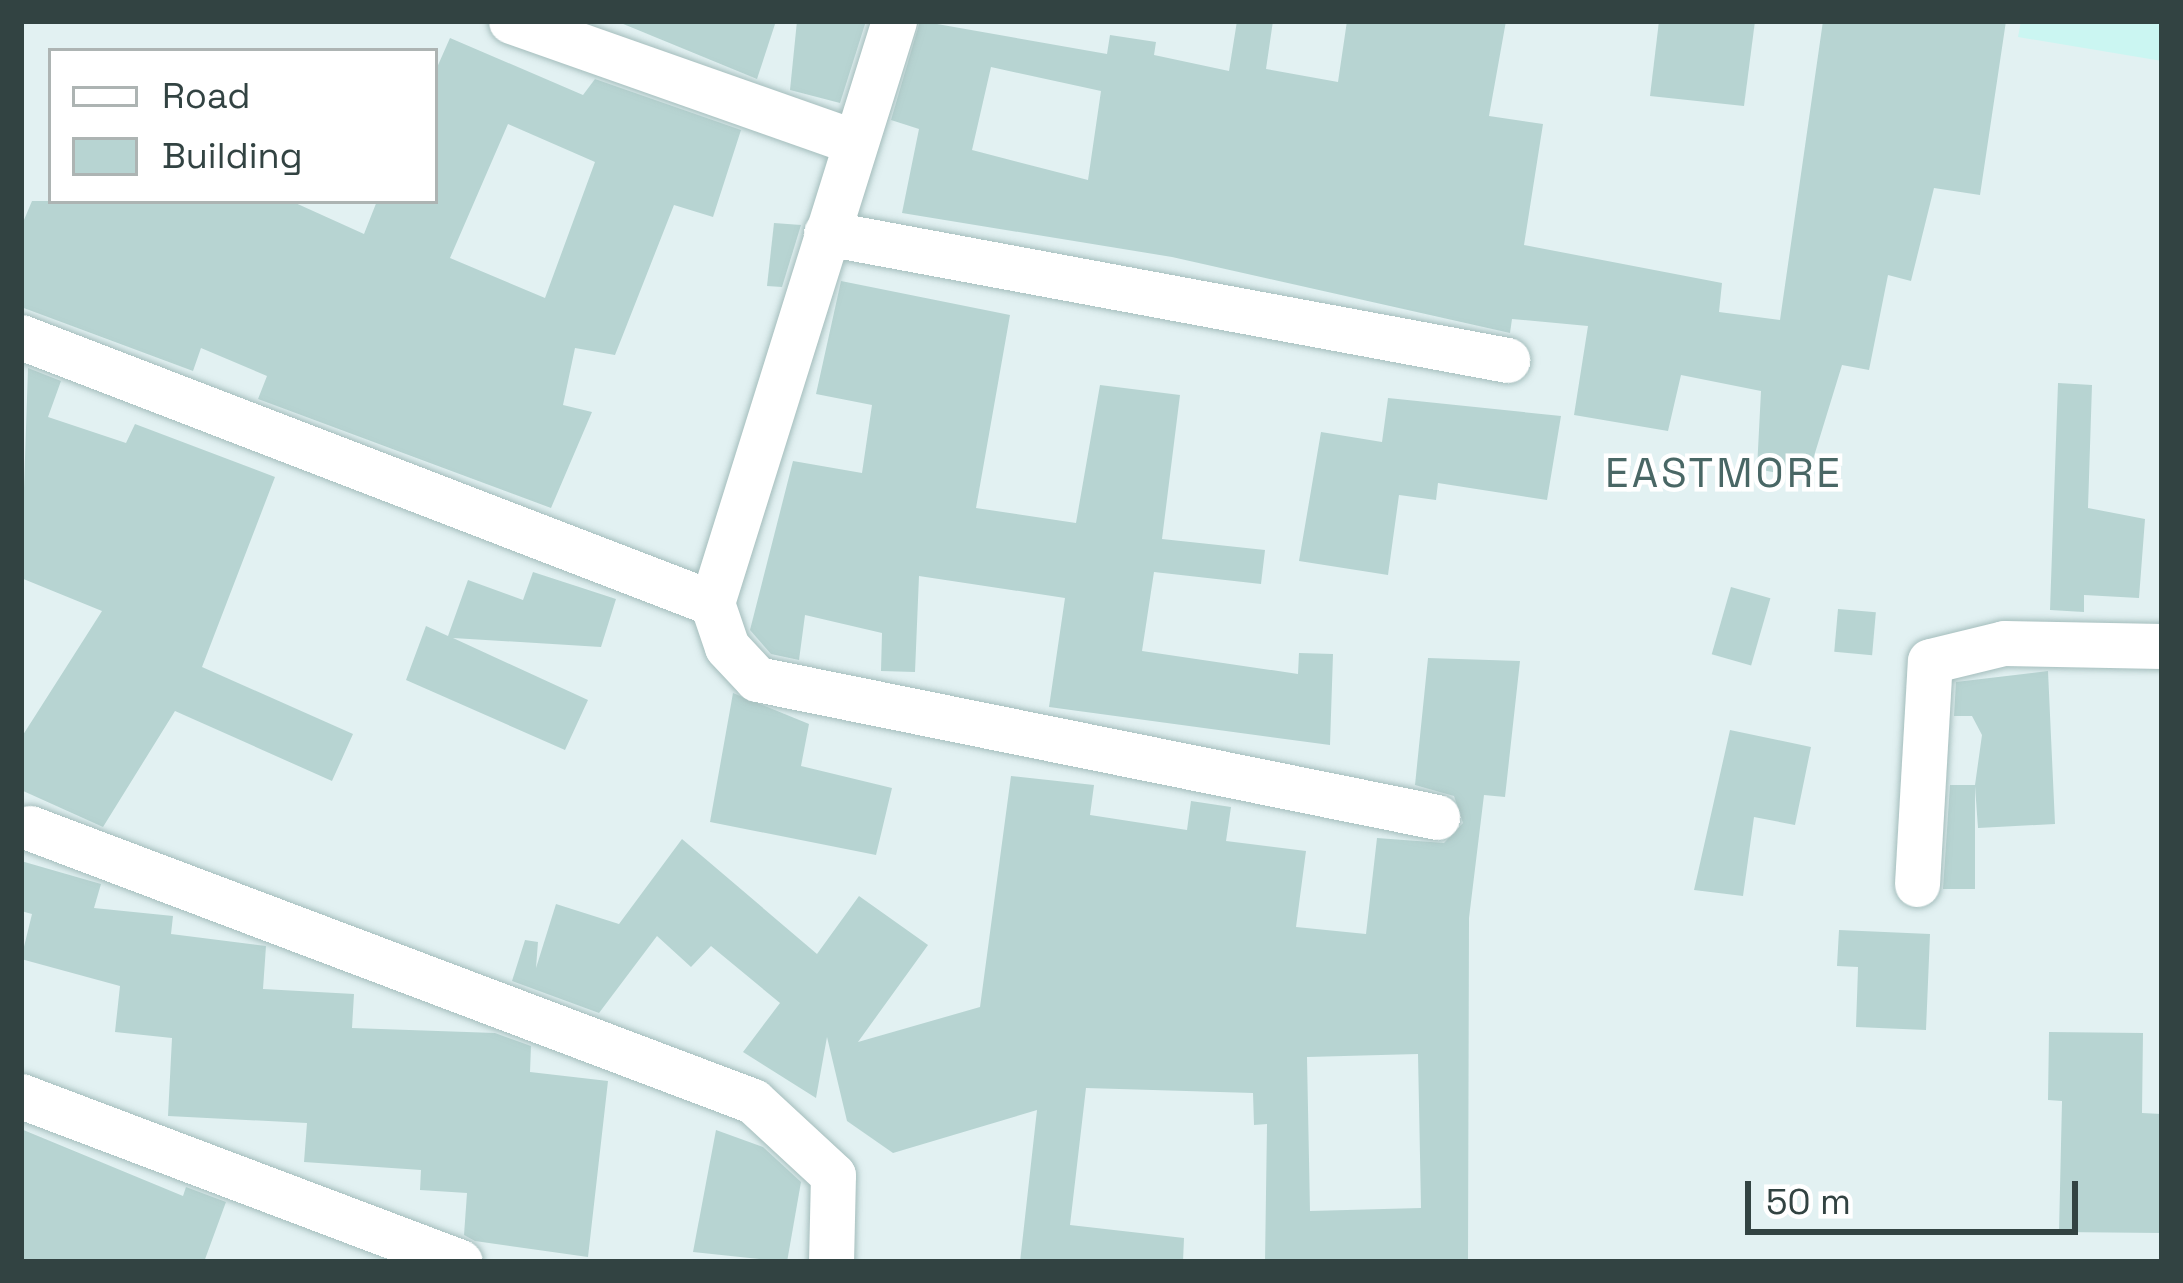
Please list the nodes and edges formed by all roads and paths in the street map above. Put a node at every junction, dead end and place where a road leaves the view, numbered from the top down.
1 (511, 21) edge
2 (894, 21) edge
3 (855, 142) junction
4 (826, 232) junction
5 (21, 337) edge
6 (1507, 360) dead end
7 (712, 603) junction
8 (2162, 646) edge
9 (1437, 817) dead end
10 (30, 829) dead end
11 (1917, 884) dead end
12 (21, 1096) edge
13 (386, 1249) edge
14 (460, 1262) edge
15 (831, 1262) edge

1 - 3 street
2 - 3 street
3 - 4 street
4 - 6 street
4 - 7 street
5 - 7 street
7 - 9 street
8 - 11 street
10 - 15 street
12 - 13 street
13 - 14 street

